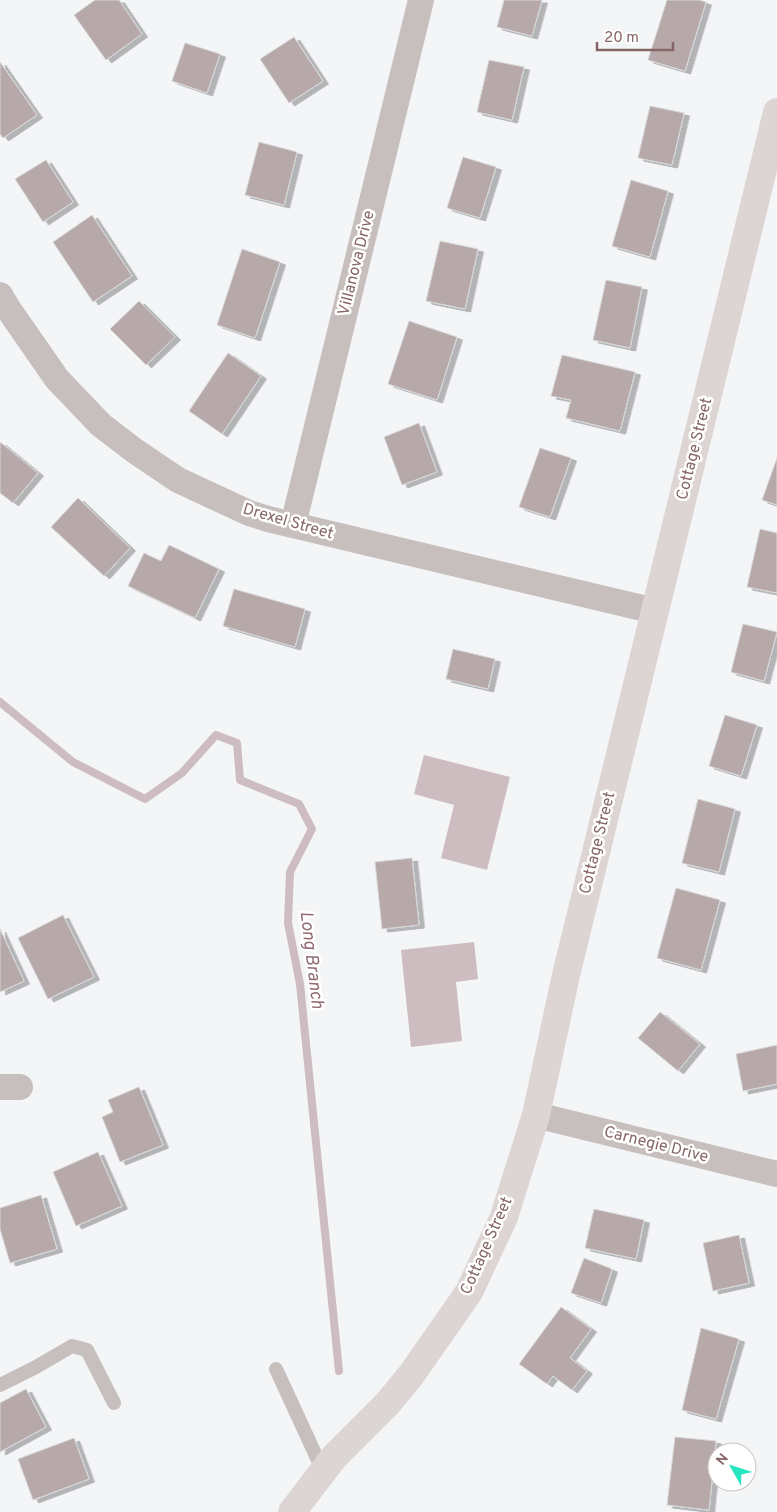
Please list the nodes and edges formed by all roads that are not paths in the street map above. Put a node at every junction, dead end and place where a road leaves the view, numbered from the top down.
1 (421, 0) edge
2 (777, 112) edge
3 (0, 295) edge
4 (293, 525) junction
5 (655, 611) junction
6 (536, 1115) junction
7 (777, 1174) edge
8 (276, 1368) dead end
9 (0, 1385) edge
10 (114, 1403) dead end
11 (323, 1471) junction
12 (292, 1512) edge

1 - 4 street, Villanova Drive
2 - 5 street, Cottage Street
3 - 4 street, Drexel Street
4 - 5 street, Drexel Street
5 - 6 street, Cottage Street
6 - 7 street, Carnegie Drive
6 - 11 street, Cottage Street
8 - 11 lane
9 - 10 lane
11 - 12 street, Cottage Street

